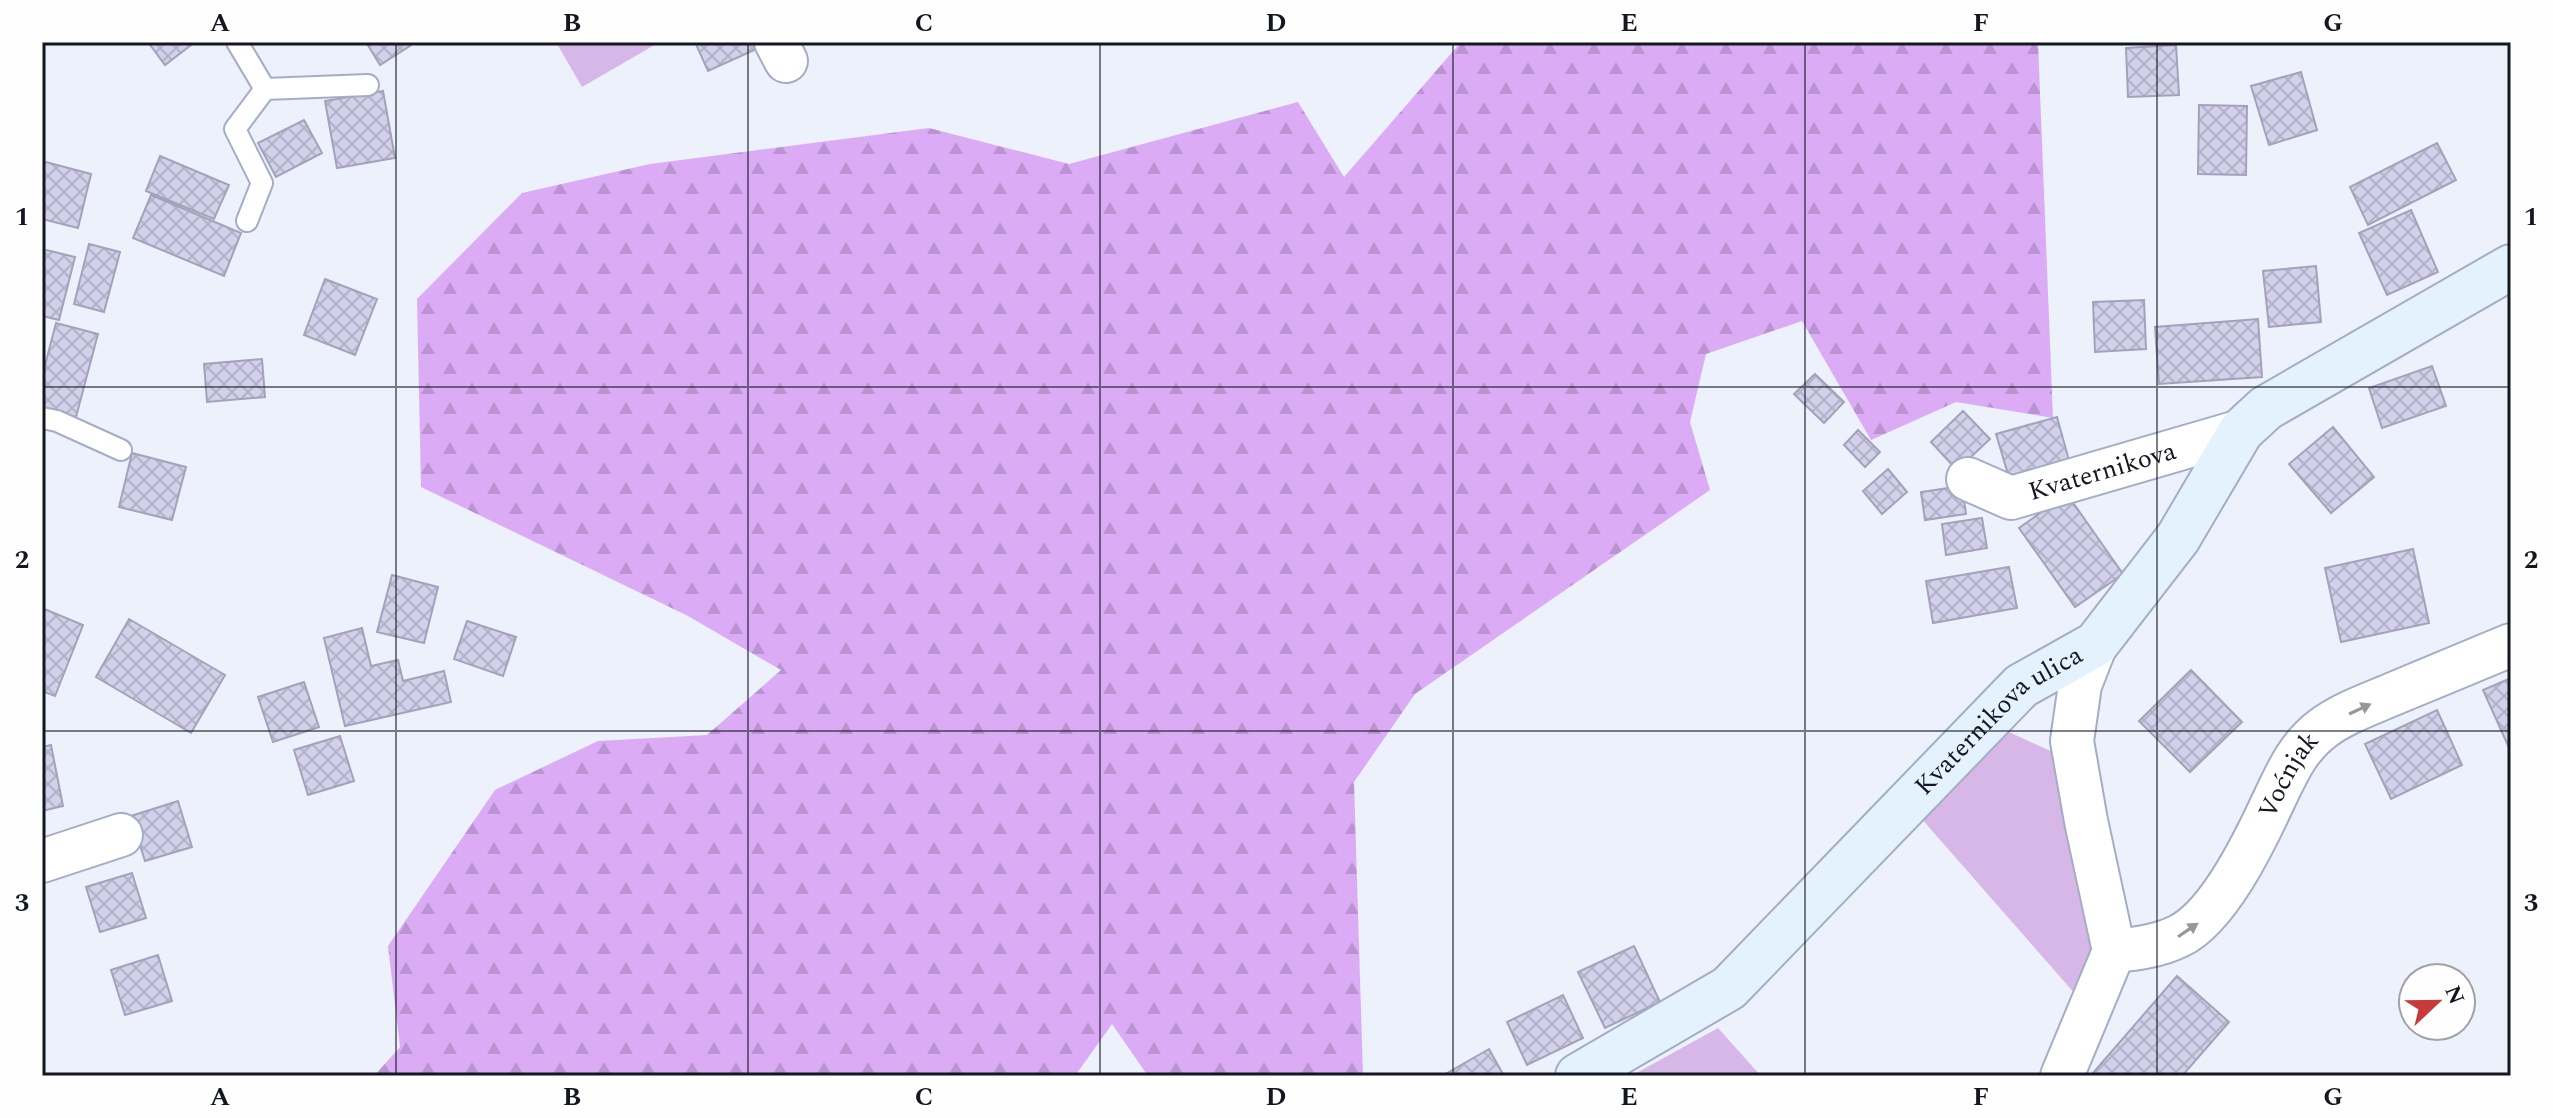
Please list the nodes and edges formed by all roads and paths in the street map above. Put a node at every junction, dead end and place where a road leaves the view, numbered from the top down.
1 (237, 42) edge
2 (368, 85) dead end
3 (265, 89) junction
4 (247, 221) dead end
5 (2511, 267) edge
6 (42, 418) edge
7 (2241, 431) junction
8 (121, 450) dead end
9 (1968, 479) dead end
10 (2096, 644) junction
11 (2511, 645) edge
12 (121, 835) dead end
13 (42, 861) edge
14 (2114, 951) junction
15 (1578, 1076) edge
16 (2062, 1076) edge

1 - 3 lane
2 - 3 lane
3 - 4 lane
5 - 7 street, Kvaternikova ulica
6 - 8 lane
7 - 9 street, Kvaternikova
7 - 10 street, Kvaternikova ulica
10 - 14 street
10 - 15 street, Kvaternikova ulica
14 -> 11 street, Voćnjak
12 - 13 street
14 - 16 street

